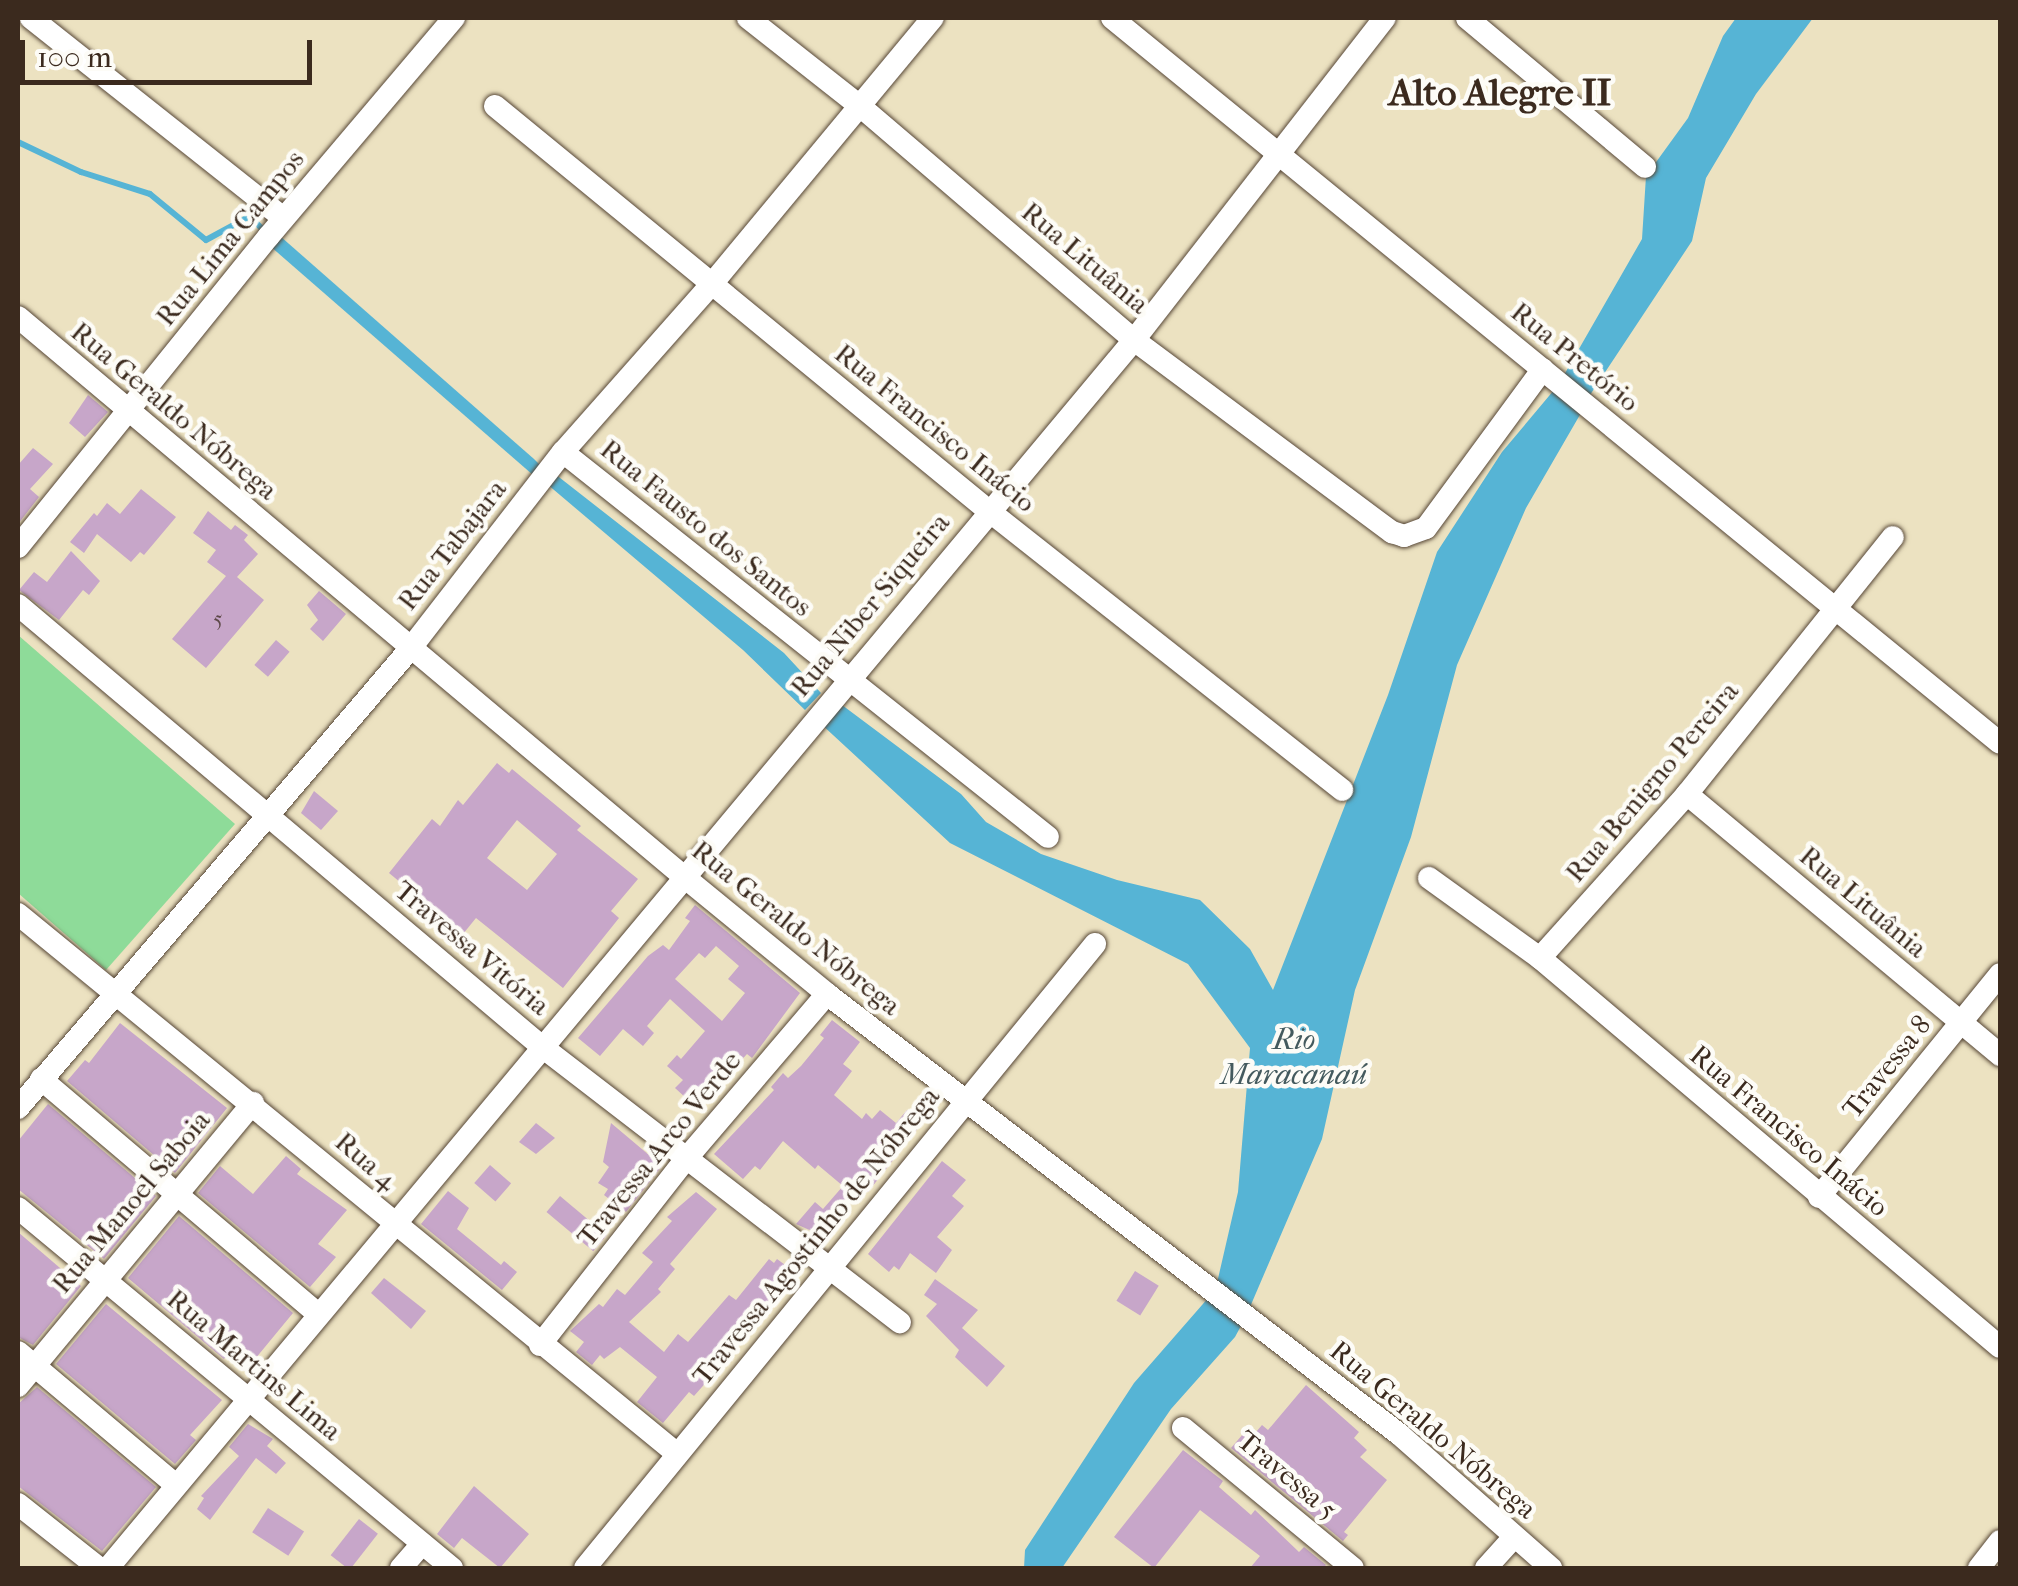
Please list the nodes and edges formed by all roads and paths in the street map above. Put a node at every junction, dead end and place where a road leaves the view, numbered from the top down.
1 (31, 18) edge
2 (454, 18) edge
3 (748, 18) edge
4 (932, 18) edge
5 (1112, 18) edge
6 (1385, 18) edge
7 (1468, 18) edge
8 (495, 106) dead end
9 (860, 106) junction
10 (1283, 154) junction
11 (1645, 167) dead end
12 (284, 218) junction
13 (711, 284) junction
14 (18, 317) edge
15 (1134, 340) junction
16 (1542, 369) junction
17 (127, 412) junction
18 (563, 452) junction
19 (988, 510) junction
20 (1893, 537) dead end
21 (18, 546) edge
22 (18, 605) edge
23 (1836, 607) junction
24 (410, 648) junction
25 (847, 680) junction
26 (2000, 743) edge
27 (1342, 790) dead end
28 (1686, 794) junction
29 (268, 816) junction
30 (1048, 836) dead end
31 (682, 876) junction
32 (1429, 878) dead end
33 (18, 914) edge
34 (1096, 944) dead end
35 (1540, 958) junction
36 (2000, 974) edge
37 (827, 994) junction
38 (113, 995) junction
39 (1962, 1023) junction
40 (541, 1046) junction
41 (2000, 1056) edge
42 (41, 1079) junction
43 (966, 1101) junction
44 (253, 1103) junction
45 (18, 1108) edge
46 (686, 1158) junction
47 (178, 1191) junction
48 (1819, 1197) junction
49 (18, 1208) edge
50 (393, 1224) junction
51 (830, 1267) junction
52 (106, 1278) junction
53 (318, 1314) junction
54 (900, 1322) dead end
55 (540, 1345) junction
56 (2000, 1347) edge
57 (26, 1359) edge
58 (18, 1386) edge
59 (248, 1399) junction
60 (1183, 1428) dead end
61 (676, 1453) junction
62 (175, 1484) junction
63 (18, 1504) edge
64 (1514, 1537) junction
65 (2000, 1542) edge
66 (422, 1544) junction
67 (98, 1568) edge
68 (108, 1568) edge
69 (400, 1568) edge
70 (452, 1568) edge
71 (585, 1568) edge
72 (1353, 1568) edge
73 (1486, 1568) edge
74 (1551, 1568) edge
75 (1978, 1568) edge

1 - 12 street
2 - 12 street, Rua Lima Campos
3 - 9 street, Rua Lituânia
4 - 9 street, Rua Tabajara
5 - 10 street, Rua Pretório
6 - 10 street, Rua Niber Siqueira
7 - 11 street
8 - 13 street, Rua Francisco Inácio
9 - 13 street, Rua Tabajara
9 - 15 street, Rua Lituânia
10 - 15 street, Rua Niber Siqueira
10 - 16 street, Rua Pretório
12 - 17 street, Rua Lima Campos
13 - 18 street, Rua Tabajara
13 - 19 street, Rua Francisco Inácio
14 - 17 street, Rua Geraldo Nóbrega
15 - 16 street, Rua Lituânia
15 - 19 street, Rua Niber Siqueira
16 - 23 street, Rua Pretório
17 - 21 street, Rua Lima Campos
17 - 24 street, Rua Geraldo Nóbrega
18 - 24 street, Rua Tabajara
18 - 25 street, Rua Fausto dos Santos
19 - 25 street, Rua Niber Siqueira
19 - 27 street, Rua Francisco Inácio
20 - 23 street, Rua Benigno Pereira
22 - 29 street, Travessa Vitória
23 - 26 street, Rua Pretório
23 - 28 street, Rua Benigno Pereira
24 - 29 street, Rua Tabajara
24 - 31 street, Rua Geraldo Nóbrega
25 - 30 street, Rua Fausto dos Santos
25 - 31 street, Rua Niber Siqueira
28 - 35 street, Rua Benigno Pereira
28 - 39 street, Rua Lituânia
29 - 38 street, Rua Tabajara
29 - 40 street, Travessa Vitória
31 - 37 street, Rua Geraldo Nóbrega
31 - 40 street, Rua Niber Siqueira
32 - 35 street
33 - 38 street, Rua 4
34 - 43 street, Travessa Agostinho de Nóbrega
35 - 48 street, Rua Francisco Inácio
36 - 39 street, Travessa 8
37 - 43 street, Rua Geraldo Nóbrega
37 - 46 street, Travessa Arco Verde
38 - 42 street, Rua Tabajara
38 - 44 street, Rua 4
39 - 41 street, Rua Lituânia
39 - 48 street, Travessa 8
40 - 46 street, Travessa Vitória
40 - 50 street, Rua Niber Siqueira
42 - 45 street, Rua Tabajara
42 - 47 street
43 - 51 street, Travessa Agostinho de Nóbrega
43 - 64 street, Rua Geraldo Nóbrega
44 - 47 street, Rua Manoel Saboia
44 - 50 street, Rua 4
46 - 51 street, Travessa Vitória
46 - 55 street, Travessa Arco Verde
47 - 52 street, Rua Manoel Saboia
47 - 53 street
48 - 56 street, Rua Francisco Inácio
49 - 52 street, Rua Martins Lima
50 - 53 street, Rua Niber Siqueira
50 - 55 street, Rua 4
51 - 54 street, Travessa Vitória
51 - 61 street, Travessa Agostinho de Nóbrega
52 - 57 street, Rua Manoel Saboia
52 - 59 street, Rua Martins Lima
53 - 59 street, Rua Niber Siqueira
55 - 61 street, Rua 4
57 - 58 street, Rua Manoel Saboia
57 - 62 street
59 - 62 street, Rua Niber Siqueira
59 - 66 street, Rua Martins Lima
60 - 72 street, Travessa 5
61 - 71 street, Travessa Agostinho de Nóbrega
62 - 68 street, Rua Niber Siqueira
63 - 67 street
64 - 73 street
64 - 74 street, Rua Geraldo Nóbrega
65 - 75 street
66 - 69 street
66 - 70 street, Rua Martins Lima

